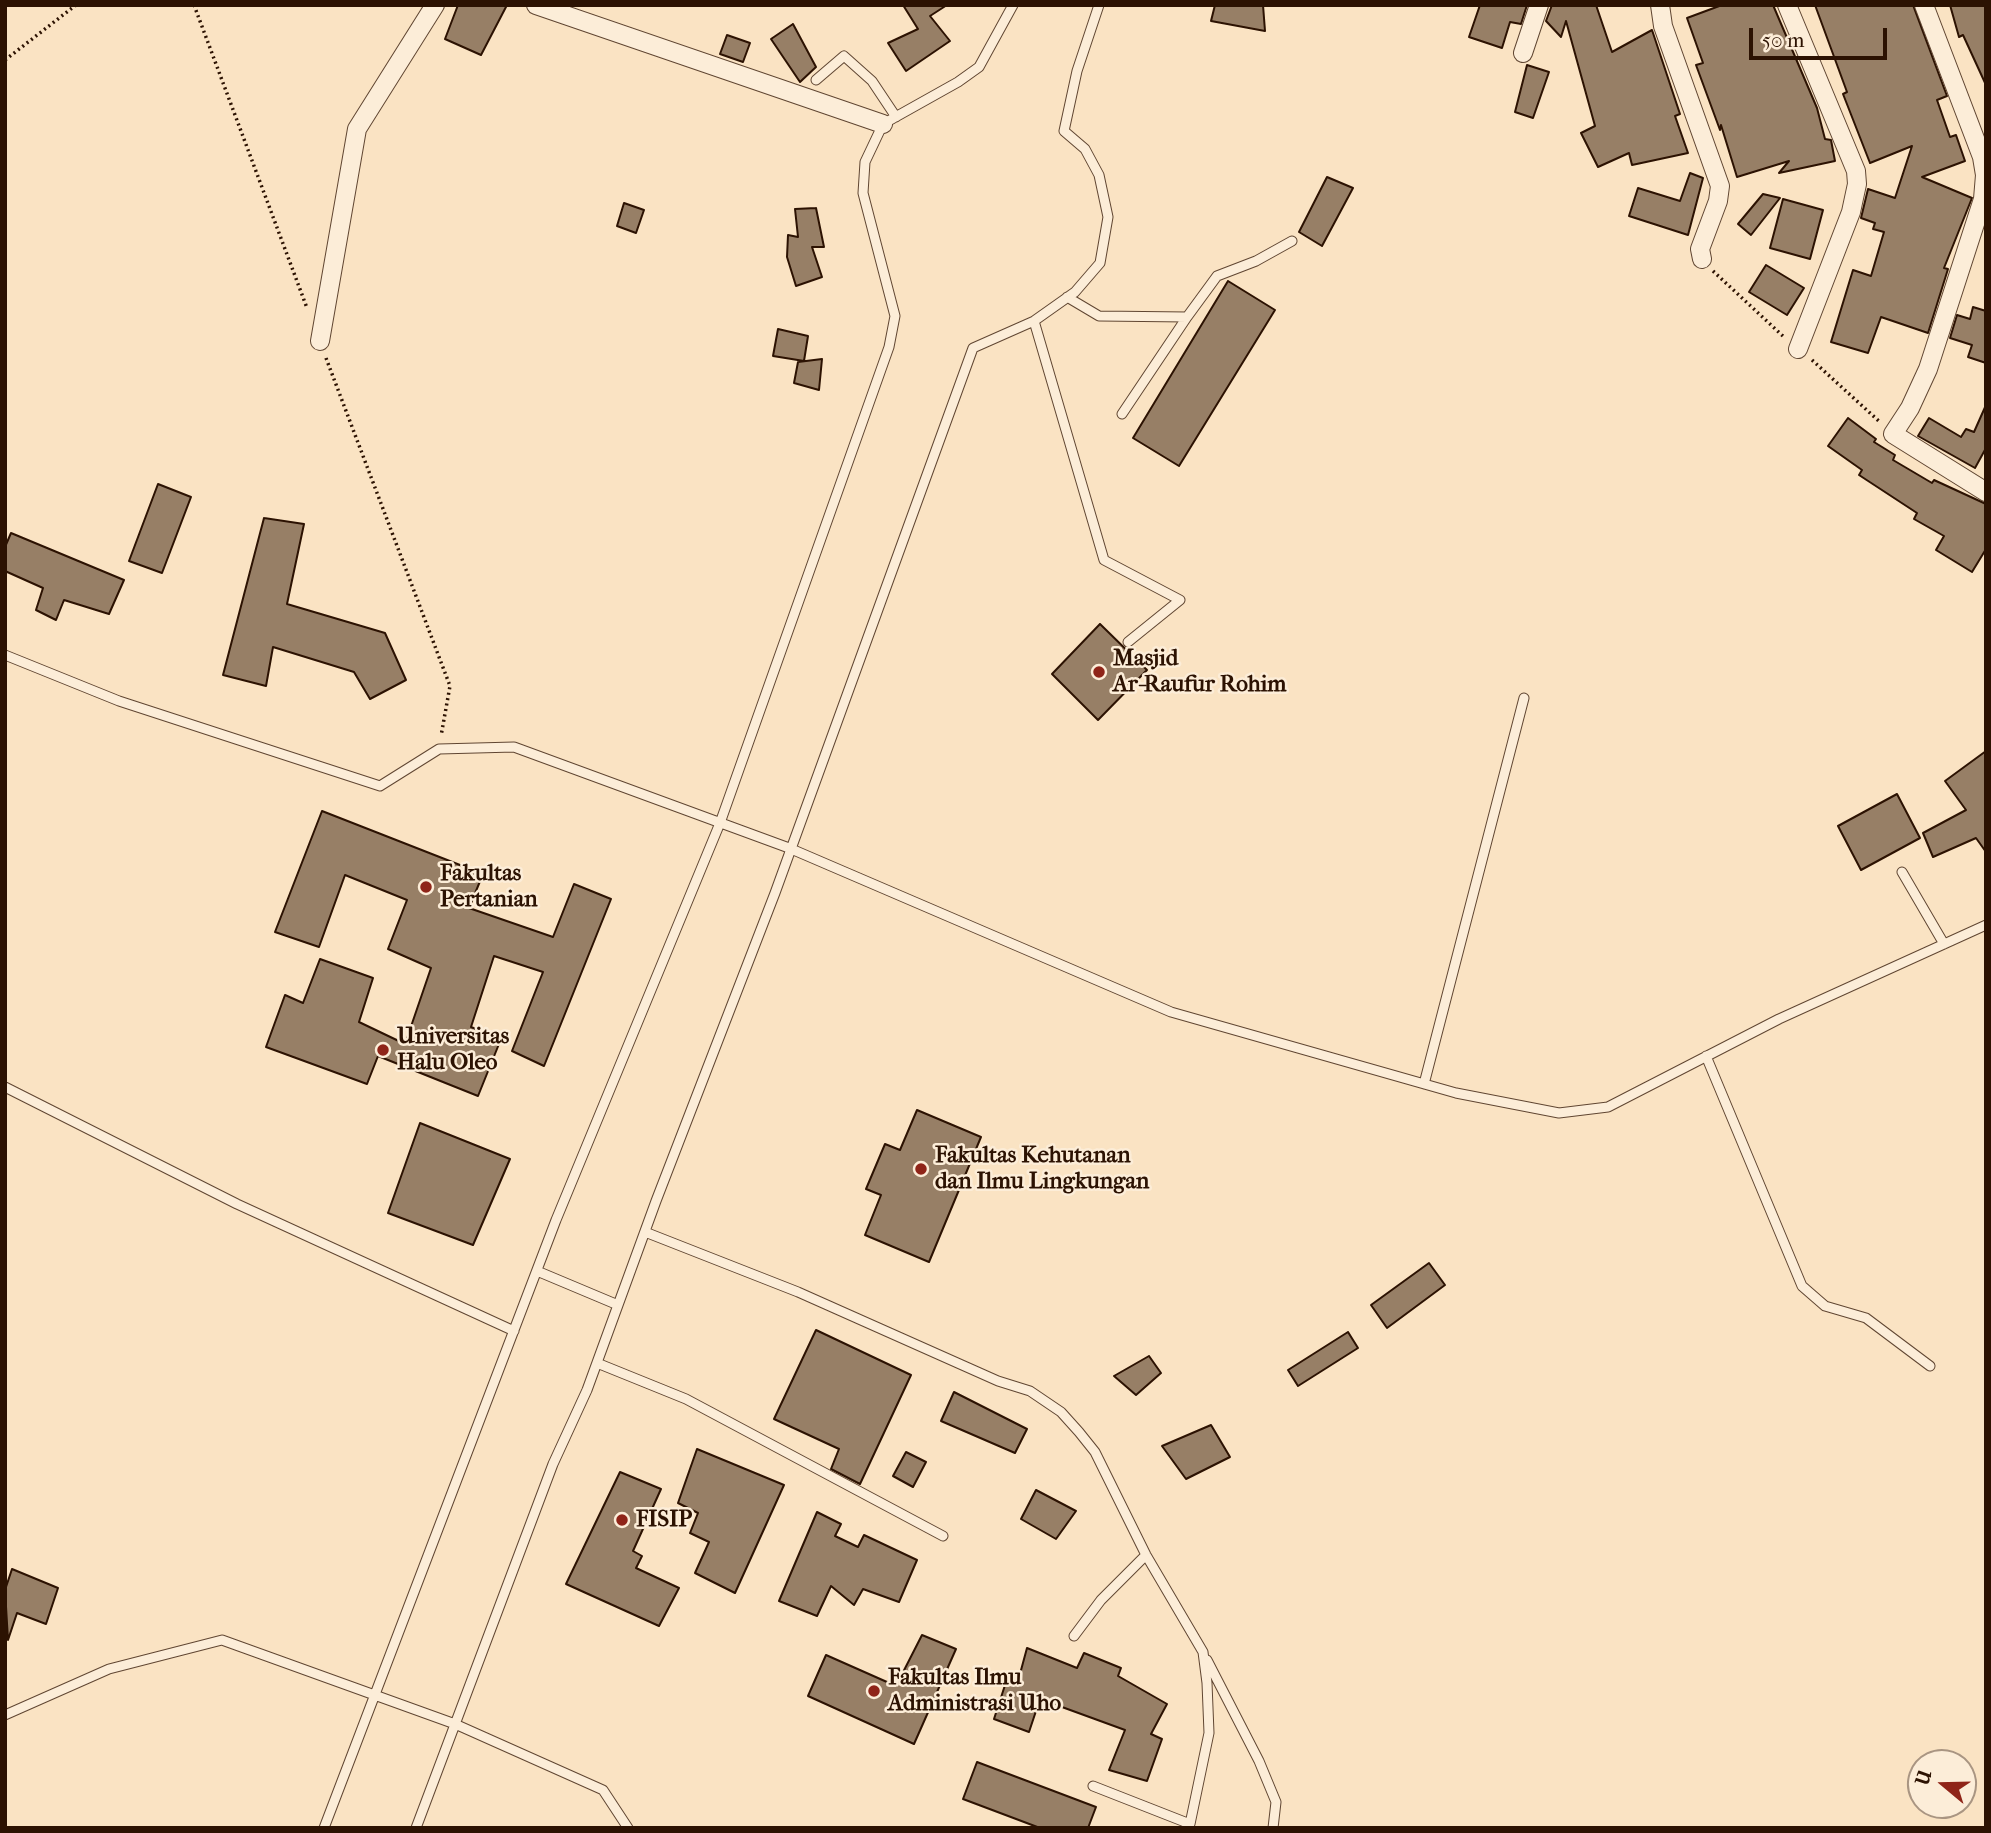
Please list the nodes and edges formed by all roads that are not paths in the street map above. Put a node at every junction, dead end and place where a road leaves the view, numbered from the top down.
1 (435, 5) edge
2 (536, 5) edge
3 (1013, 5) edge
4 (1099, 5) edge
5 (1539, 5) edge
6 (1660, 5) edge
7 (1787, 5) edge
8 (1924, 5) edge
9 (1523, 53) dead end
10 (816, 80) dead end
11 (890, 120) junction
12 (1292, 241) dead end
13 (1702, 259) dead end
14 (1068, 297) junction
15 (1187, 317) junction
16 (1034, 321) junction
17 (320, 341) road end
18 (1798, 349) dead end
19 (1122, 414) dead end
20 (1986, 492) edge
21 (1128, 642) dead end
22 (5, 655) edge
23 (1524, 698) dead end
24 (720, 823) junction
25 (789, 848) junction
26 (1902, 872) dead end
27 (1986, 925) edge
28 (1944, 944) junction
29 (1706, 1055) junction
30 (1424, 1084) junction
31 (5, 1087) edge
32 (645, 1232) junction
33 (537, 1270) junction
34 (618, 1306) junction
35 (514, 1331) junction
36 (597, 1363) junction
37 (1930, 1366) dead end
38 (943, 1536) dead end
39 (1146, 1555) junction
40 (1074, 1636) dead end
41 (1203, 1652) junction
42 (373, 1694) junction
43 (5, 1715) edge
44 (455, 1724) junction
45 (1093, 1786) dead end
46 (1195, 1826) edge
47 (324, 1828) edge
48 (416, 1828) edge
49 (628, 1828) edge
50 (1273, 1828) edge

1 - 17 street
2 - 11 street
3 - 11 lane
4 - 14 lane
5 - 9 street
6 - 13 street
7 - 18 street
8 - 20 street
10 - 11 lane
11 - 24 lane
12 - 15 lane
14 - 15 lane
14 - 16 lane
15 - 19 lane
16 - 21 lane
16 - 25 lane
22 - 24 lane
23 - 30 lane
24 - 25 lane
24 - 33 lane
25 - 30 lane
25 - 32 lane
26 - 28 lane
27 - 28 lane
28 - 29 lane
29 - 30 lane
29 - 37 lane
31 - 35 lane
32 - 34 lane
32 - 39 lane
33 - 34 lane
33 - 35 lane
34 - 36 lane
35 - 42 lane
36 - 38 lane
36 - 44 lane
39 - 40 lane
39 - 41 lane
41 - 46 lane
41 - 50 lane
42 - 43 lane
42 - 44 lane
42 - 47 lane
44 - 48 lane
44 - 49 lane
45 - 46 lane

